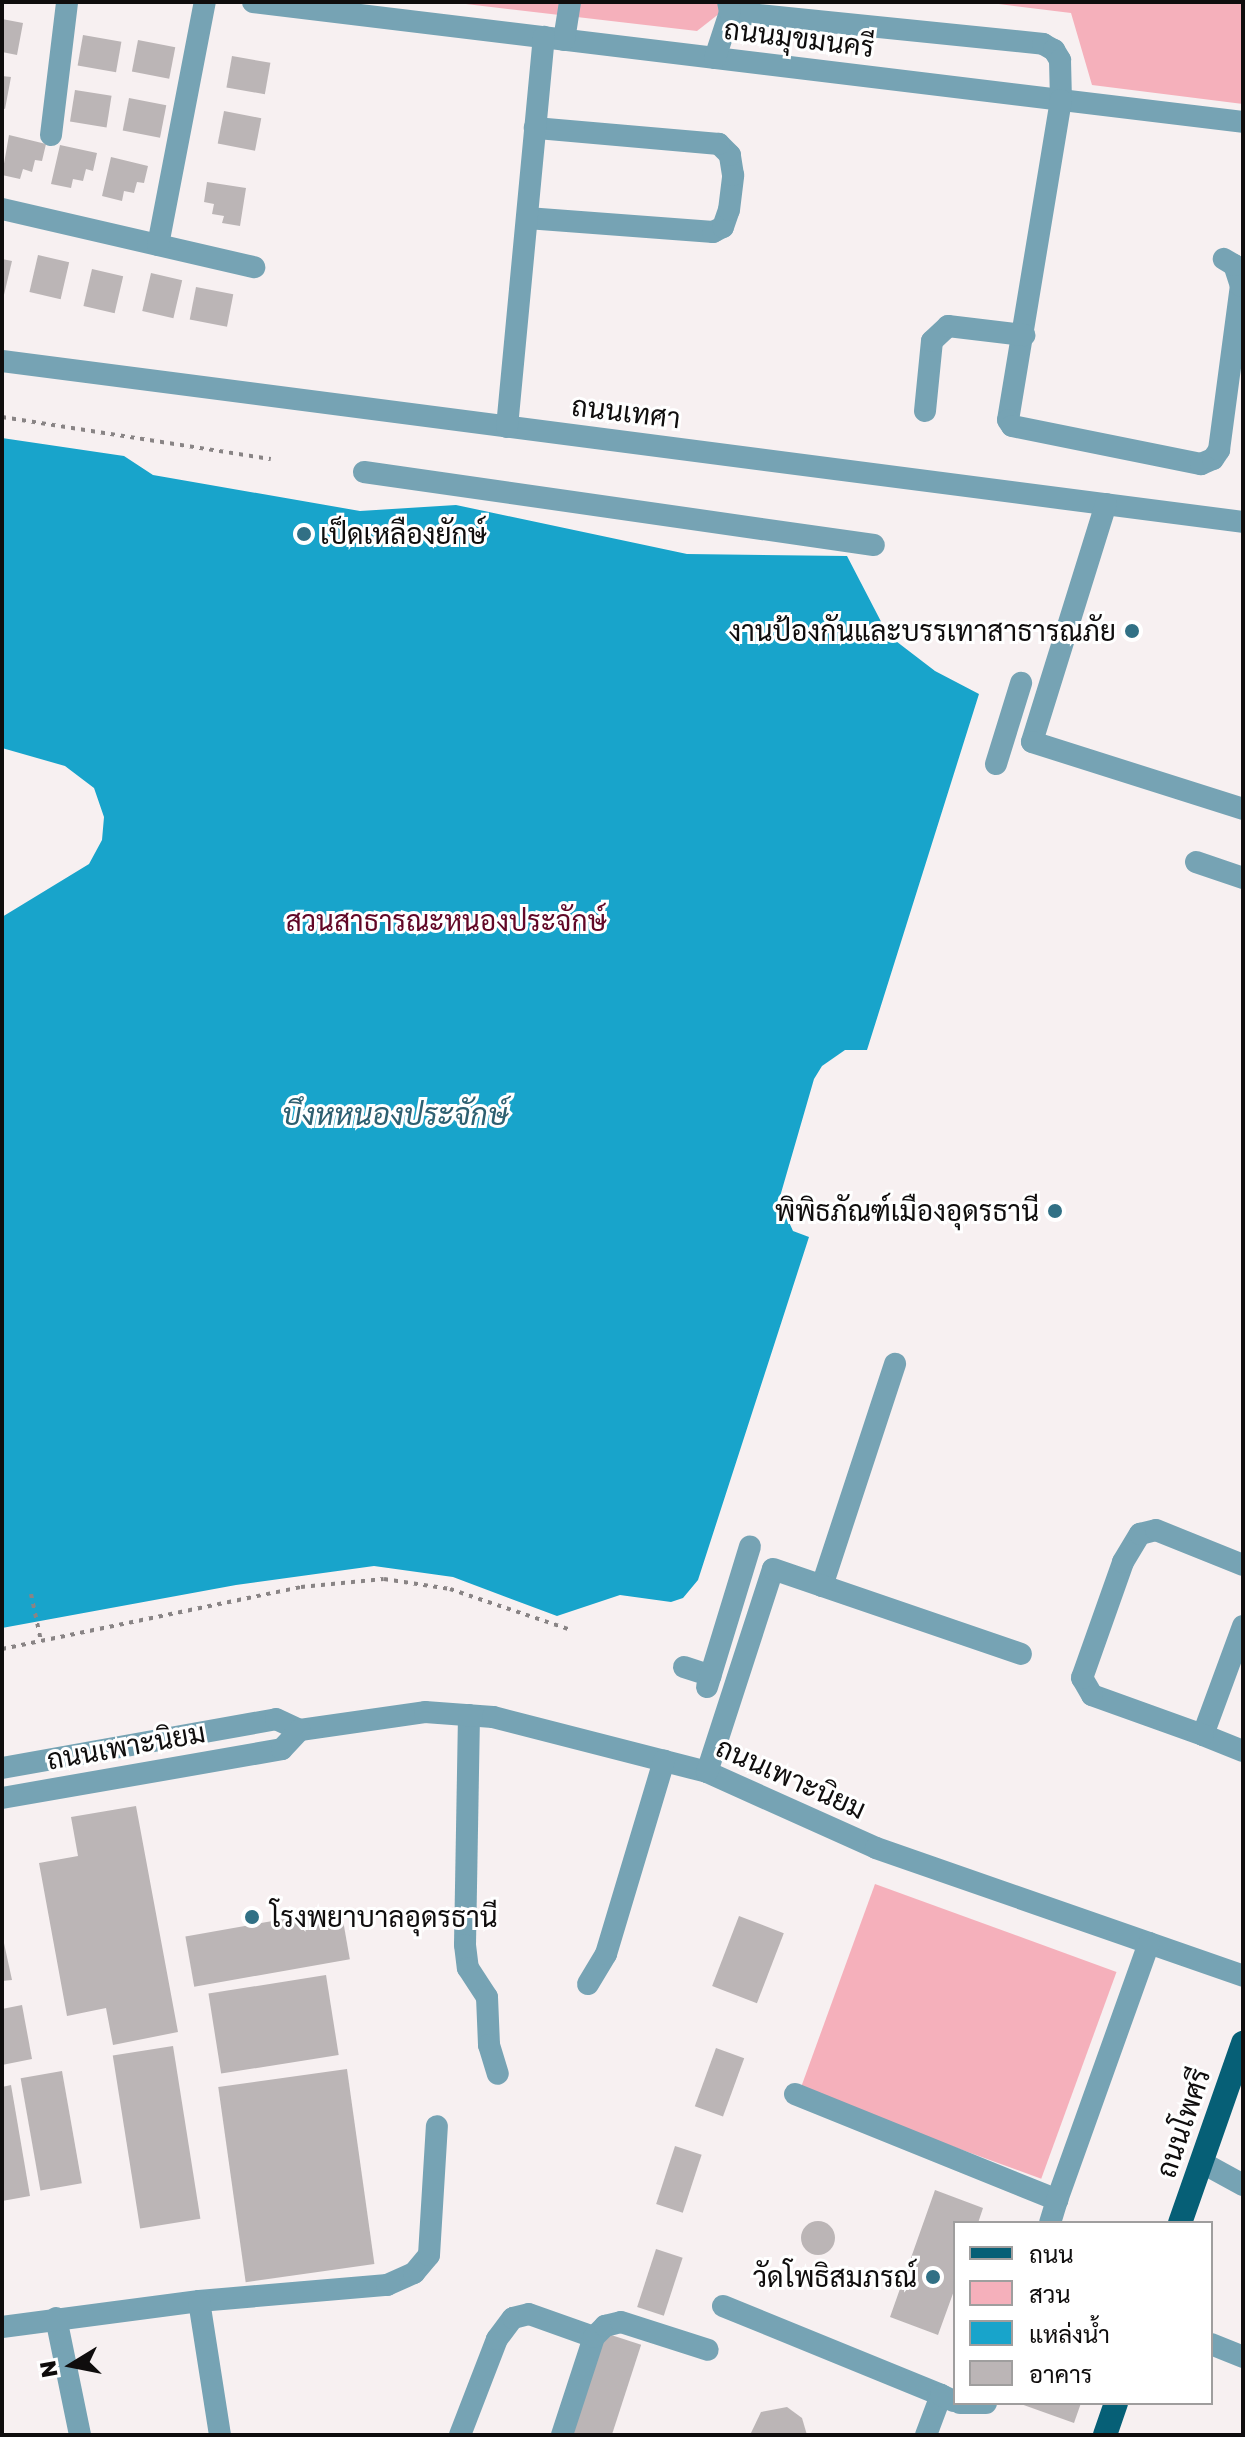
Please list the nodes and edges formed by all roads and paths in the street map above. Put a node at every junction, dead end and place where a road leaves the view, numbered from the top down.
1 (67, 2) edge
2 (205, 2) edge
3 (253, 2) edge
4 (570, 2) edge
5 (729, 7) edge
6 (554, 39) junction
7 (715, 58) junction
8 (1061, 100) junction
9 (1243, 122) edge
10 (535, 128) junction
11 (51, 135) dead end
12 (2, 209) edge
13 (527, 218) junction
14 (158, 245) junction
15 (1224, 259) dead end
16 (254, 267) dead end
17 (1024, 335) junction
18 (2, 361) edge
19 (925, 411) dead end
20 (2, 417) edge
21 (507, 427) junction
22 (271, 459) dead end
23 (364, 472) dead end
24 (1106, 504) junction
25 (1243, 522) edge
26 (874, 545) dead end
27 (1021, 683) dead end
28 (996, 764) dead end
29 (1243, 809) edge
30 (1196, 862) dead end
31 (1243, 878) edge
32 (895, 1364) dead end
33 (750, 1546) dead end
34 (1243, 1565) edge
35 (822, 1586) junction
36 (31, 1594) dead end
37 (1243, 1626) edge
38 (568, 1629) dead end
39 (41, 1641) junction
40 (2, 1649) edge
41 (1021, 1654) dead end
42 (684, 1667) dead end
43 (469, 1715) junction
44 (300, 1730) junction
45 (1203, 1735) junction
46 (1243, 1751) edge
47 (664, 1761) junction
48 (2, 1768) edge
49 (707, 1772) junction
50 (2, 1798) edge
51 (1149, 1943) junction
52 (1243, 1976) edge
53 (588, 1984) dead end
54 (1243, 2043) edge
55 (498, 2074) dead end
56 (795, 2094) dead end
57 (437, 2126) dead end
58 (1201, 2162) junction
59 (1243, 2185) edge
60 (1057, 2200) junction
61 (1051, 2221) edge
62 (1181, 2221) edge
63 (199, 2301) junction
64 (723, 2306) dead end
65 (56, 2318) junction
66 (2, 2327) edge
67 (594, 2337) junction
68 (1213, 2345) edge
69 (708, 2350) dead end
70 (1243, 2357) edge
71 (952, 2400) edge
72 (1115, 2405) edge
73 (80, 2435) edge
74 (220, 2435) edge
75 (460, 2435) edge
76 (562, 2435) edge
77 (926, 2435) edge
78 (1105, 2435) edge

1 - 11 street
2 - 14 street
3 - 6 street, ถนนมุขมนครี
4 - 6 street
5 - 7 street
5 - 8 street
6 - 7 street, ถนนมุขมนครี
6 - 10 street
7 - 8 street, ถนนมุขมนครี
8 - 9 street, ถนนมุขมนครี
8 - 17 street
10 - 13 street
10 - 13 street
12 - 14 street
13 - 21 street
14 - 16 street
15 - 17 street
17 - 19 street
18 - 21 street, ถนนเทศา
20 - 22 path
21 - 24 street, ถนนเทศา
23 - 26 street
24 - 25 street, ถนนเทศา
24 - 29 street
27 - 28 street
30 - 31 street
32 - 35 street
33 - 42 street
34 - 45 street
35 - 41 street
35 - 49 street
36 - 39 path
37 - 45 street
38 - 39 path
39 - 40 path
43 - 44 street, ถนนเพาะนิยม
43 - 47 street, ถนนเพาะนิยม
43 - 55 street
44 - 48 street, ถนนเพาะนิยม
44 - 50 street, ถนนเพาะนิยม
45 - 46 street
47 - 49 street, ถนนเพาะนิยม
47 - 53 street
49 - 51 street, ถนนเพาะนิยม
51 - 52 street, ถนนเพาะนิยม
51 - 60 street
54 - 58 main road, ถนนโพศรี
56 - 60 street
57 - 63 street
58 - 59 street
58 - 62 main road, ถนนโพศรี
60 - 61 street
63 - 65 street
63 - 74 street
64 - 71 street
65 - 66 street
65 - 73 street
67 - 69 street
67 - 75 street
67 - 76 street
68 - 70 street
71 - 77 street
72 - 78 main road

